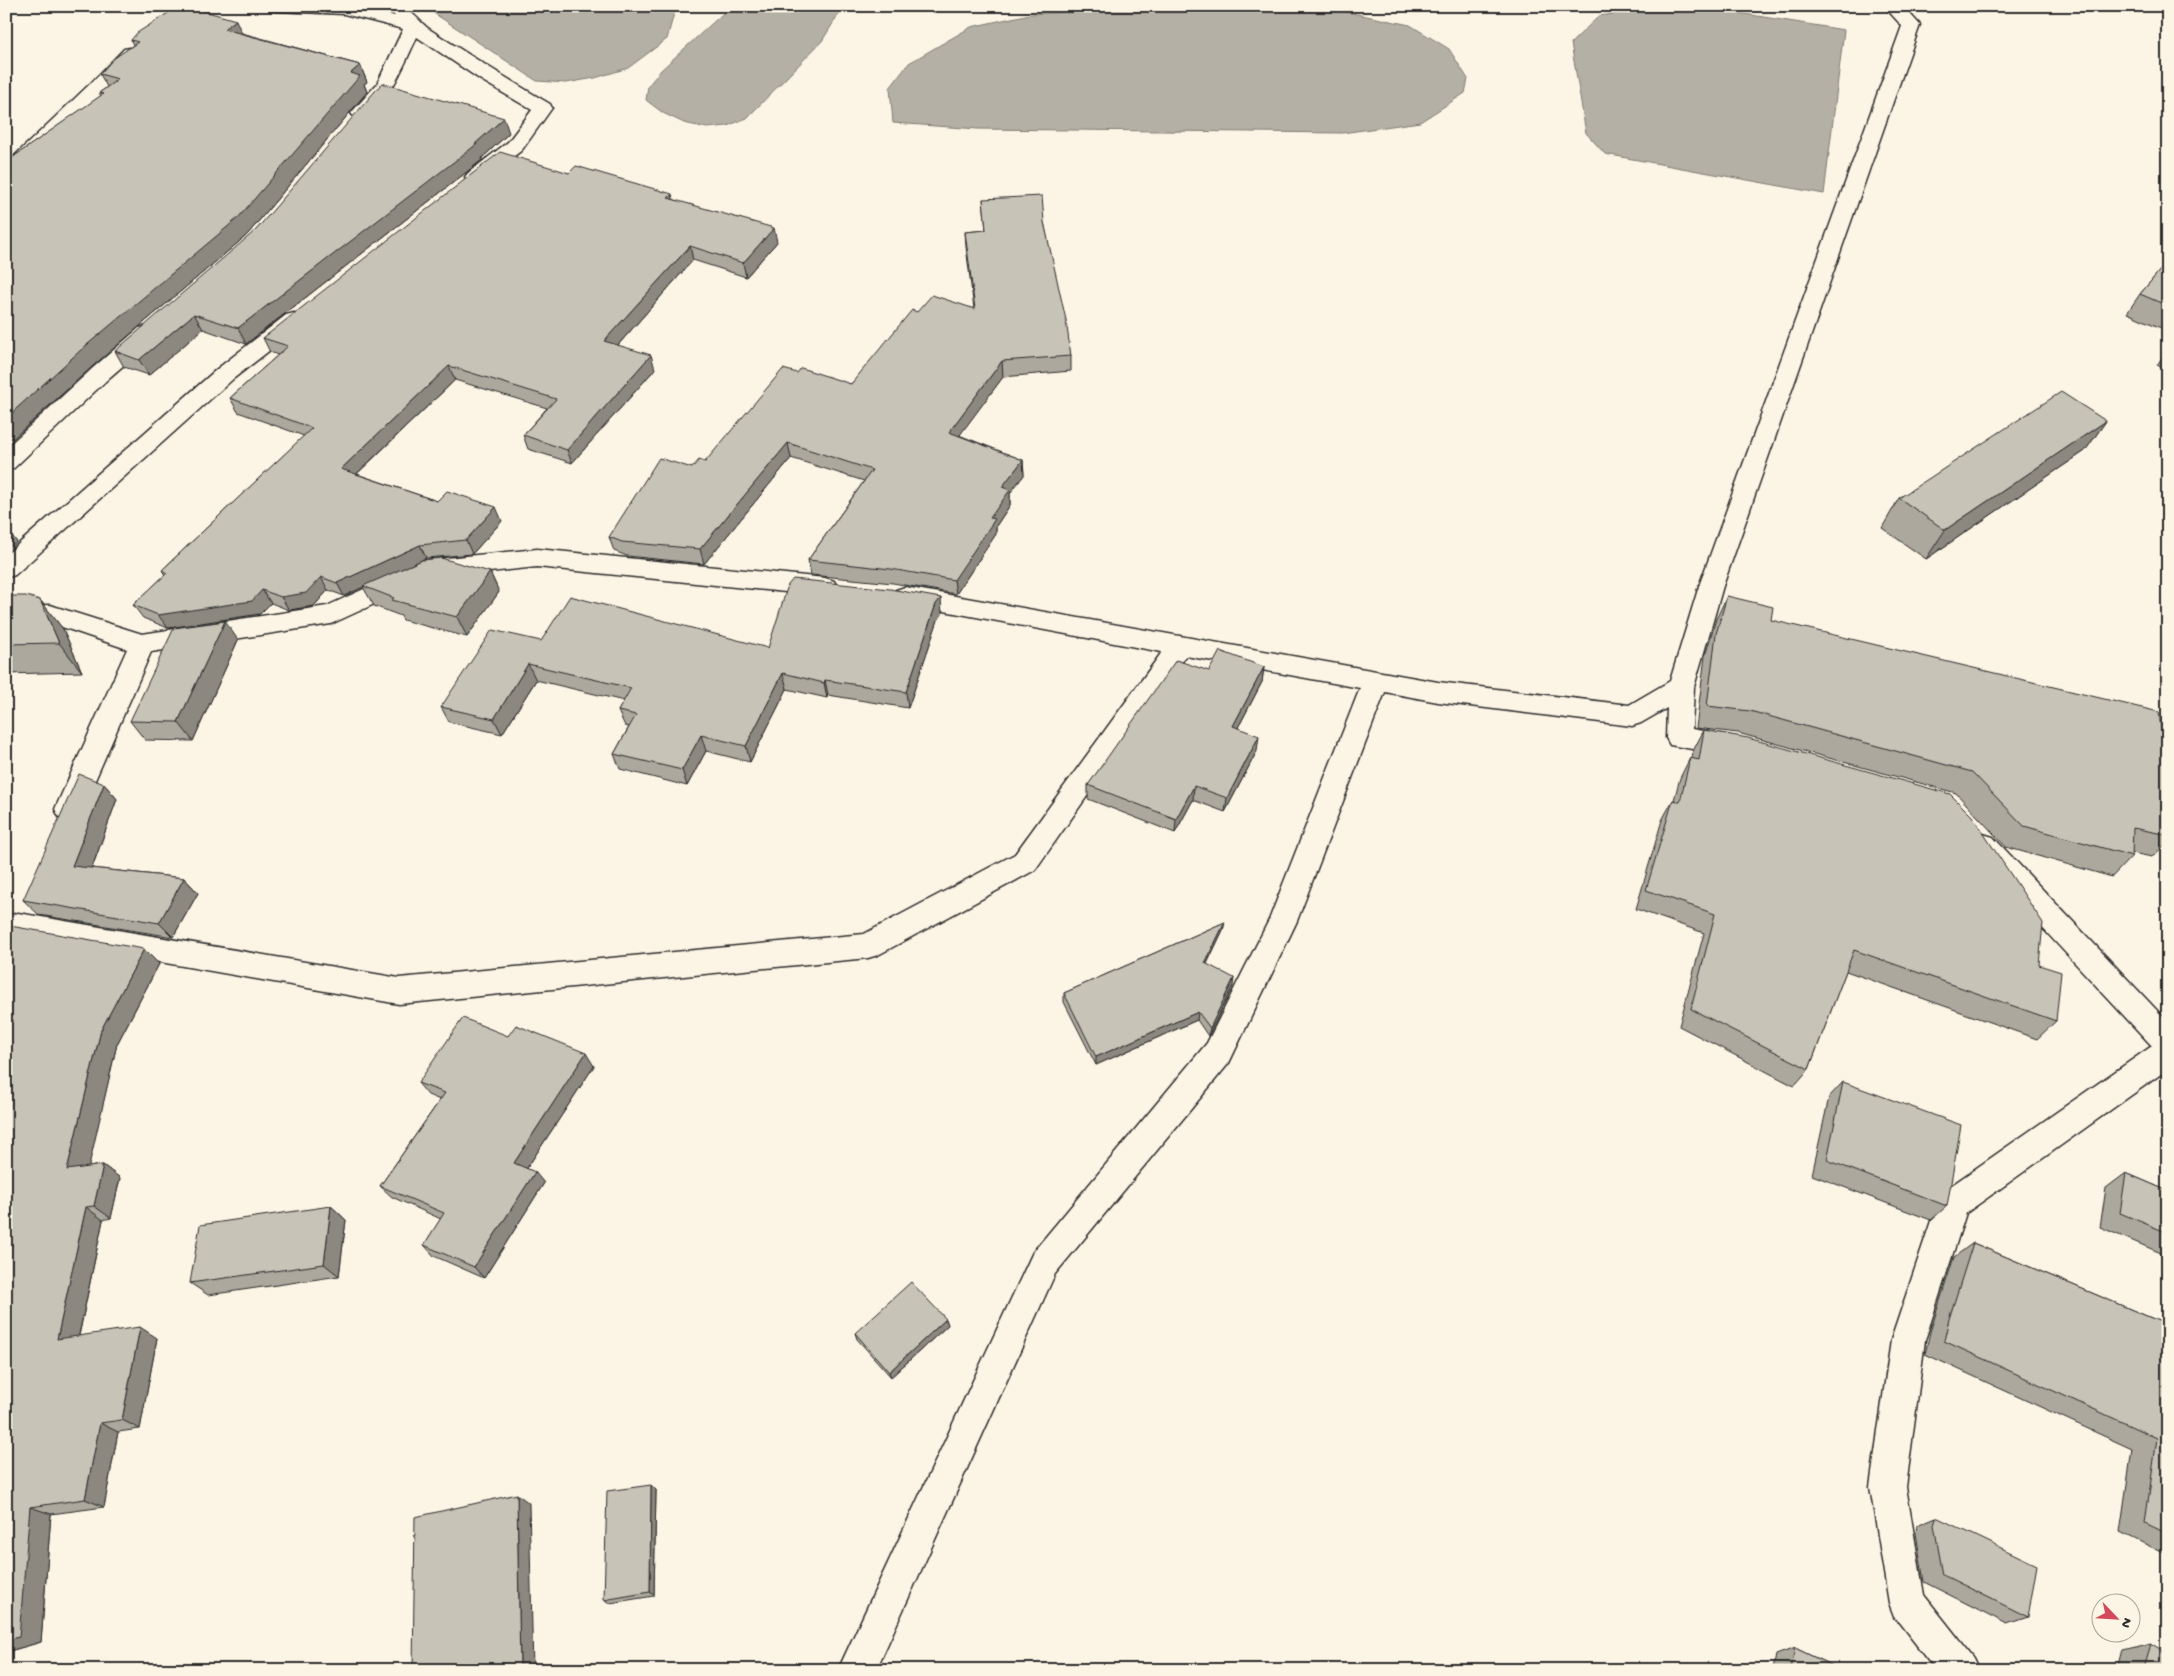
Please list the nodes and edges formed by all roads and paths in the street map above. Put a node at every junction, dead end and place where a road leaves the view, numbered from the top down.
1 (201, 6) edge
2 (276, 6) edge
3 (396, 6) edge
4 (1893, 6) edge
5 (413, 26) junction
6 (348, 130) edge
7 (6, 175) edge
8 (460, 189) edge
9 (312, 306) edge
10 (161, 322) edge
11 (6, 462) edge
12 (6, 569) edge
13 (844, 589) edge
14 (883, 593) edge
15 (6, 615) edge
16 (142, 644) junction
17 (1180, 646) junction
18 (1376, 681) junction
19 (1681, 687) junction
20 (1756, 752) edge
21 (1965, 824) edge
22 (58, 834) edge
23 (6, 952) edge
24 (2168, 1043) edge
25 (2168, 1052) edge
26 (857, 1670) edge
27 (1960, 1670) edge

1 - 7 street
2 - 5 street
3 - 5 street
4 - 19 street
5 - 6 street
5 - 8 street
9 - 12 street
10 - 11 street
13 - 16 street
14 - 17 street
15 - 16 street
16 - 22 street
17 - 18 street
17 - 23 street
18 - 19 street
18 - 26 street
19 - 20 street
21 - 24 street
25 - 27 street

